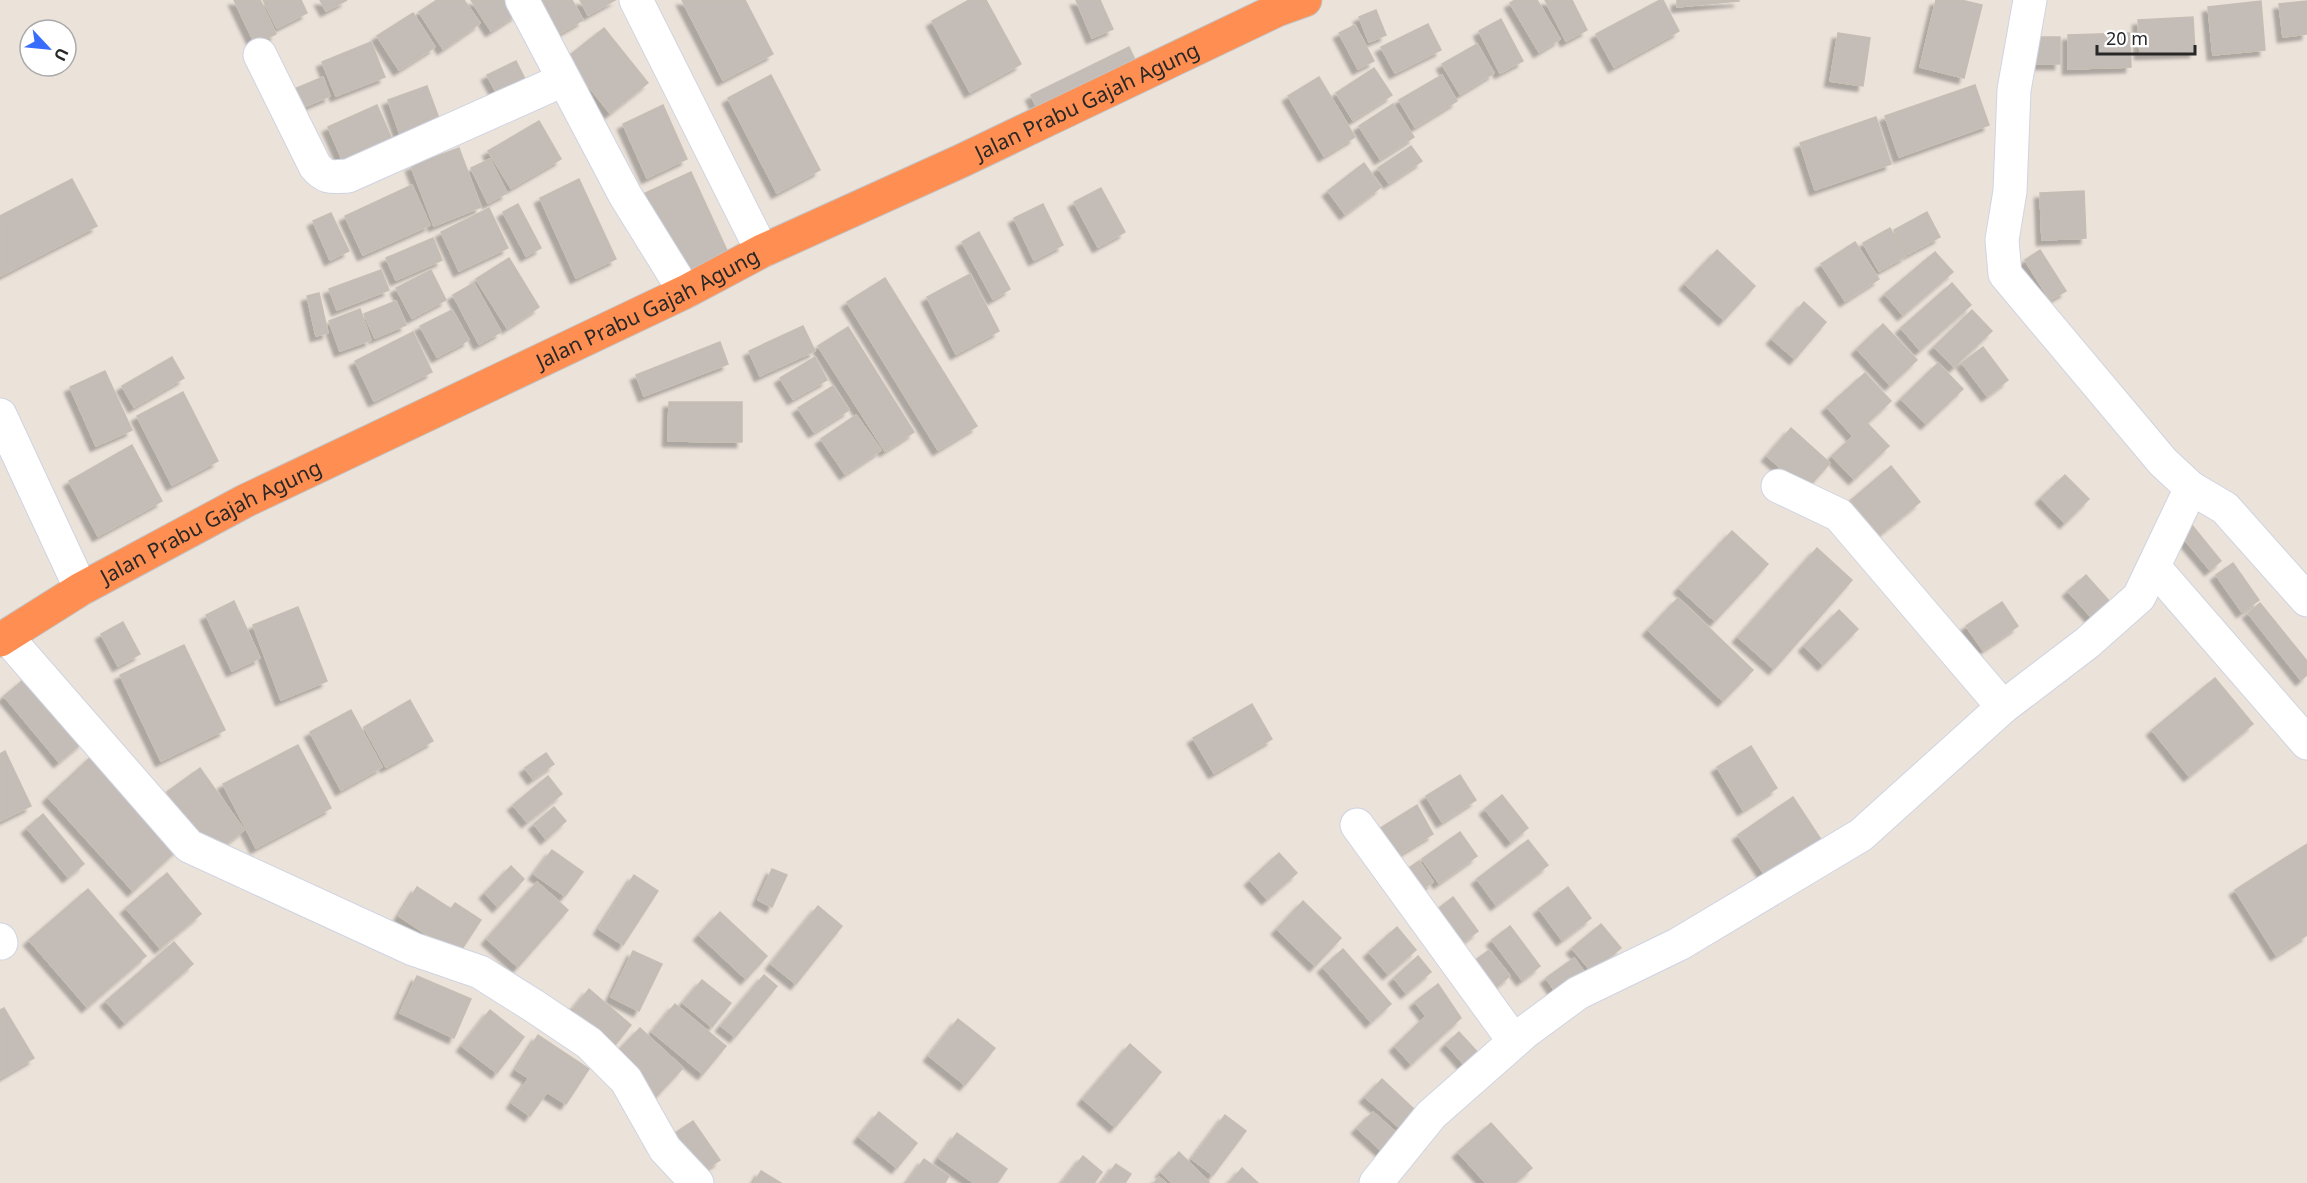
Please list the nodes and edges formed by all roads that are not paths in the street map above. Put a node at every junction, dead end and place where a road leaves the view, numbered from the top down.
1 (522, 0) edge
2 (636, 0) edge
3 (2030, 0) edge
4 (1284, 4) edge
5 (260, 55) dead end
6 (564, 80) junction
7 (762, 251) junction
8 (685, 292) junction
9 (0, 415) edge
10 (1778, 486) dead end
11 (2191, 488) junction
12 (2154, 567) junction
13 (81, 589) junction
14 (2307, 600) edge
15 (3, 638) edge
16 (2003, 707) junction
17 (2307, 742) edge
18 (1357, 825) dead end
19 (1514, 1041) junction
20 (697, 1183) edge
21 (1376, 1183) edge

1 - 6 street
2 - 7 street
3 - 11 street
4 - 7 highway, Jalan Prabu Gajah Agung
5 - 6 street
6 - 8 street
7 - 8 highway, Jalan Prabu Gajah Agung
8 - 13 highway, Jalan Prabu Gajah Agung
9 - 13 street
10 - 16 street
11 - 12 street
11 - 14 street
12 - 16 street
12 - 17 street
13 - 15 highway, Jalan Prabu Gajah Agung
15 - 20 street
16 - 19 street
18 - 19 street
19 - 21 street

